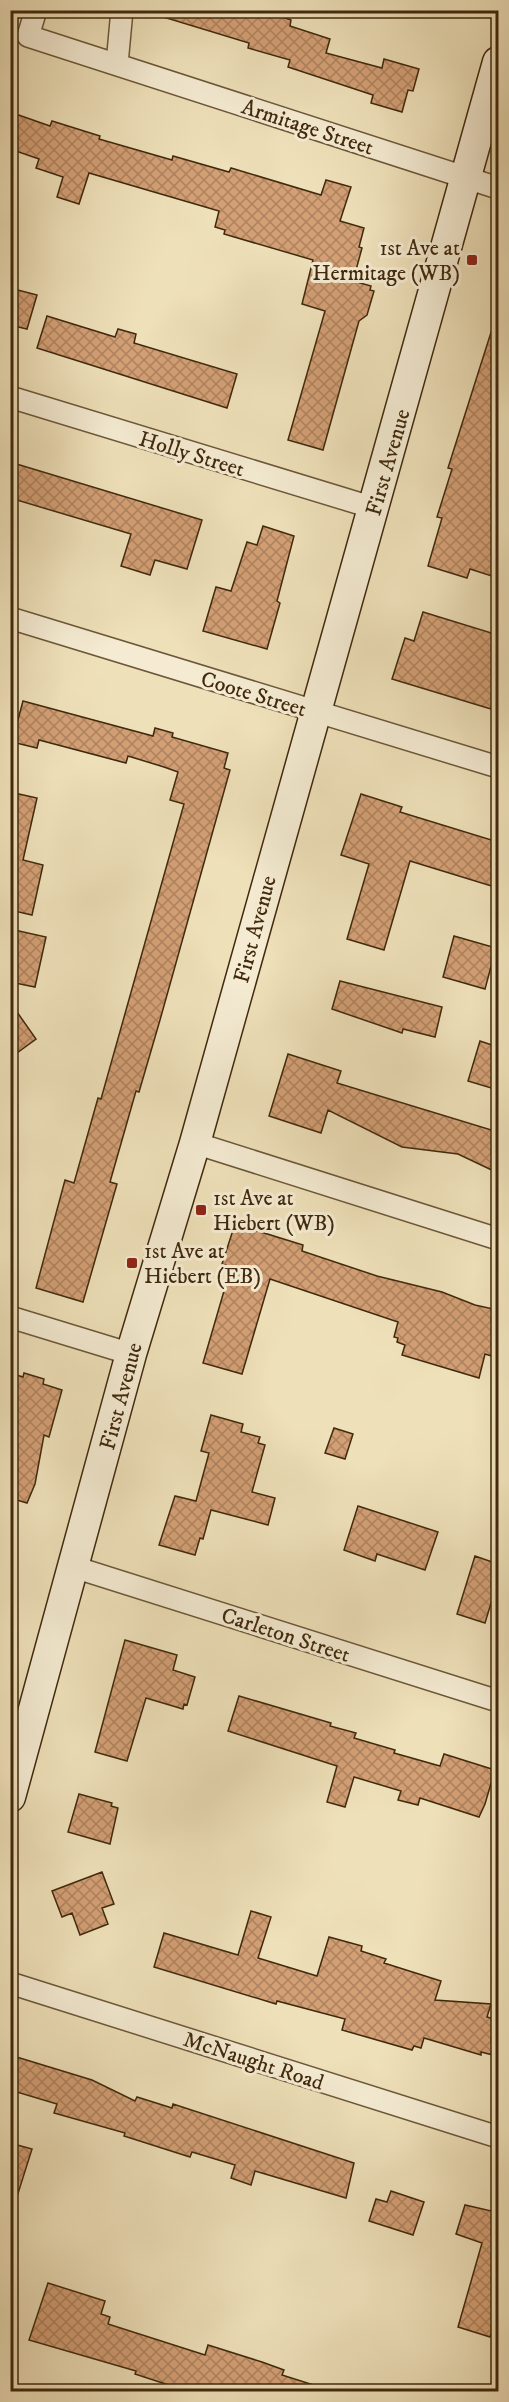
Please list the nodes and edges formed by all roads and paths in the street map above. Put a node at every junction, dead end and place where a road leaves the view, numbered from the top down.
1 (36, 10) edge
2 (122, 10) edge
3 (498, 62) edge
4 (117, 64) junction
5 (466, 178) junction
6 (498, 188) edge
7 (10, 397) edge
8 (374, 508) junction
9 (10, 618) edge
10 (314, 711) junction
11 (498, 767) edge
12 (195, 1143) junction
13 (498, 1239) edge
14 (10, 1317) edge
15 (130, 1354) junction
16 (74, 1567) junction
17 (498, 1701) edge
18 (10, 1797) edge
19 (10, 1983) edge
20 (498, 2137) edge

1 - 4 street, Armitage Street
2 - 4 street
3 - 5 street, First Avenue
4 - 5 street, Armitage Street
5 - 6 street, Armitage Street
5 - 8 street, First Avenue
7 - 8 street, Holly Street
8 - 10 street, First Avenue
9 - 10 street, Coote Street
10 - 11 street, Coote Street
10 - 12 street, First Avenue
12 - 13 street
12 - 15 street, First Avenue
14 - 15 street
15 - 16 street, First Avenue
16 - 17 street, Carleton Street
16 - 18 street, First Avenue
19 - 20 street, McNaught Road

